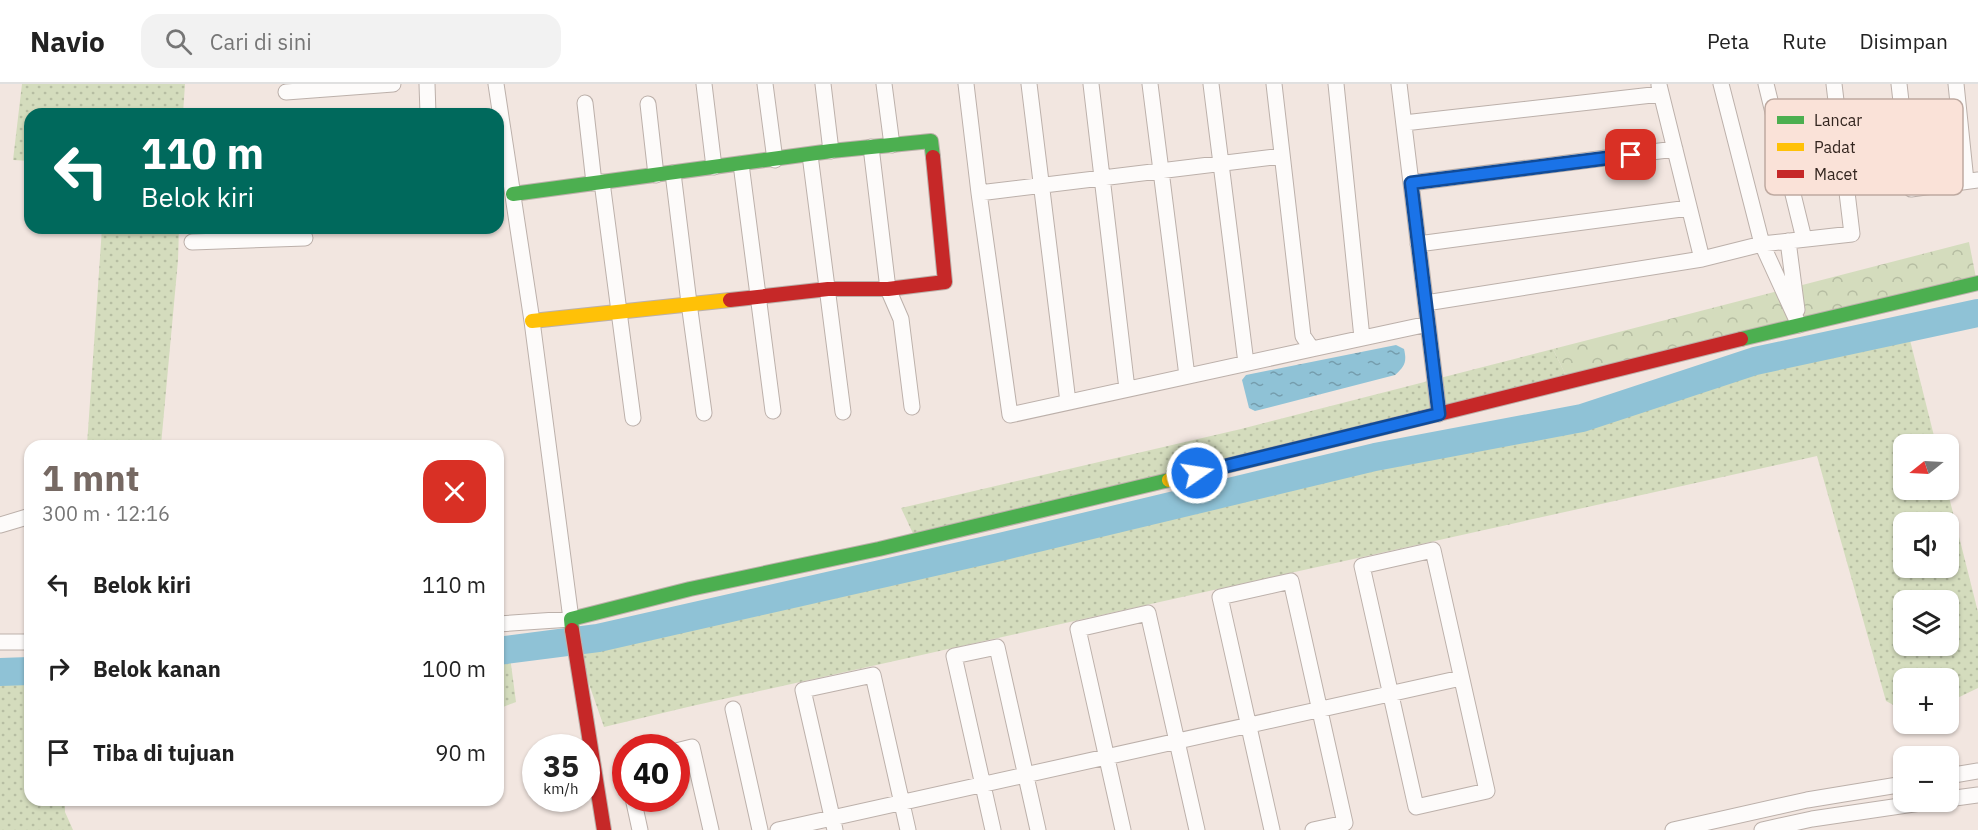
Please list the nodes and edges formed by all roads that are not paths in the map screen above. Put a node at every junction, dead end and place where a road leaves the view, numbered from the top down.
1 (393, 84) edge
2 (428, 84) edge
3 (496, 84) edge
4 (704, 84) edge
5 (765, 84) edge
6 (823, 84) edge
7 (884, 84) edge
8 (966, 84) edge
9 (1029, 84) edge
10 (1091, 84) edge
11 (1150, 84) edge
12 (1211, 84) edge
13 (1274, 84) edge
14 (1336, 84) edge
15 (1399, 84) edge
16 (1721, 84) edge
17 (1766, 84) edge
18 (1825, 84) edge
19 (1834, 84) edge
20 (1899, 84) edge
21 (1956, 84) edge
22 (1660, 89) edge
23 (286, 92) dead end
24 (1770, 99) edge
25 (1829, 99) edge
26 (1836, 99) edge
27 (1901, 99) edge
28 (1958, 99) edge
29 (585, 103) dead end
30 (648, 104) dead end
31 (428, 108) edge
32 (500, 108) edge
33 (1404, 123) junction
34 (1963, 126) edge
35 (504, 136) edge
36 (892, 145) junction
37 (871, 147) junction
38 (1675, 149) junction
39 (831, 151) junction
40 (810, 155) junction
41 (1282, 156) junction
42 (775, 160) junction
43 (1221, 163) junction
44 (741, 164) junction
45 (714, 167) junction
46 (1161, 170) junction
47 (673, 173) junction
48 (656, 175) junction
49 (1104, 178) junction
50 (1972, 180) edge
51 (598, 183) junction
52 (1411, 183) junction
53 (1040, 185) junction
54 (979, 193) junction
55 (513, 194) junction
56 (1793, 195) edge
57 (1848, 195) edge
58 (1689, 208) junction
59 (305, 239) edge
60 (1804, 239) junction
61 (1788, 241) junction
62 (192, 242) dead end
63 (1418, 244) junction
64 (1762, 244) junction
65 (1702, 259) junction
66 (1978, 283) edge
67 (828, 289) junction
68 (888, 289) junction
69 (757, 296) junction
70 (689, 303) junction
71 (1425, 303) junction
72 (620, 312) junction
73 (532, 321) junction
74 (1428, 324) junction
75 (1799, 325) junction
76 (1362, 338) junction
77 (1312, 349) junction
78 (1246, 363) junction
79 (1187, 376) junction
80 (1127, 389) junction
81 (1068, 402) junction
82 (912, 407) dead end
83 (773, 411) dead end
84 (843, 412) dead end
85 (704, 413) dead end
86 (1439, 414) junction
87 (633, 418) dead end
88 (24, 518) edge
89 (0, 525) edge
90 (572, 623) junction
91 (504, 624) edge
92 (0, 642) edge
93 (24, 642) edge
94 (1461, 678) junction
95 (1390, 694) junction
96 (733, 709) dead end
97 (1320, 710) junction
98 (1249, 725) junction
99 (1177, 741) junction
100 (690, 748) edge
101 (1106, 757) junction
102 (1978, 771) edge
103 (1959, 774) edge
104 (1026, 775) junction
105 (983, 784) junction
106 (1893, 786) edge
107 (1978, 795) edge
108 (1959, 798) edge
109 (902, 802) junction
110 (1893, 807) edge
111 (636, 812) edge
112 (833, 824) edge
113 (604, 830) edge
114 (640, 830) edge
115 (711, 830) edge
116 (760, 830) edge
117 (778, 830) edge
118 (908, 830) edge
119 (993, 830) edge
120 (1038, 830) edge
121 (1123, 830) edge
122 (1197, 830) edge
123 (1272, 830) edge
124 (1313, 830) edge
125 (1673, 830) edge
126 (1762, 830) edge

1 - 23 street
2 - 31 street
3 - 32 street
4 - 45 street
5 - 42 street
6 - 39 street
7 - 36 street
8 - 54 street
9 - 53 street
10 - 49 street
11 - 46 street
12 - 43 street
13 - 41 street
14 - 76 street
15 - 33 street
16 - 64 street
17 - 24 street
18 - 25 street
19 - 26 street
20 - 27 street
21 - 28 street
22 - 33 street
22 - 38 street
29 - 51 street
30 - 48 street
33 - 52 street
34 - 50 street
35 - 55 street
36 - 37 street
36 - 68 street
37 - 39 street
37 - 68 street
38 - 52 street
38 - 58 street
39 - 40 street
40 - 42 street
40 - 67 street
41 - 43 street
41 - 77 street
42 - 44 street
43 - 46 street
43 - 78 street
44 - 45 street
44 - 69 street
45 - 47 street
46 - 49 street
46 - 79 street
47 - 48 street
47 - 70 street
48 - 51 street
49 - 53 street
49 - 80 street
51 - 55 street
51 - 72 street
52 - 63 street
53 - 54 street
53 - 81 street
54 - 81 street
55 - 73 street
56 - 60 street
57 - 60 street
58 - 63 street
58 - 65 street
59 - 62 street
60 - 61 street
61 - 64 street
61 - 75 street
63 - 71 street
64 - 65 street
64 - 75 street
65 - 71 street
66 - 75 street
67 - 68 street
67 - 69 street
67 - 84 street
68 - 82 street
69 - 70 street
69 - 83 street
70 - 72 street
70 - 85 street
71 - 74 street
72 - 73 street
72 - 87 street
73 - 90 street
74 - 76 street
74 - 86 street
75 - 86 street
76 - 77 street
77 - 78 street
78 - 79 street
79 - 80 street
80 - 81 street
86 - 90 street
88 - 89 street
90 - 91 street
90 - 113 street
92 - 93 street
94 - 95 street
94 - 95 street
94 - 95 street
95 - 97 street
96 - 116 street
97 - 98 street
97 - 98 street
97 - 124 street
98 - 99 street
98 - 123 street
99 - 101 street
99 - 101 street
99 - 122 street
100 - 115 street
101 - 104 street
101 - 121 street
102 - 103 street
104 - 105 street
104 - 105 street
104 - 120 street
105 - 109 street
105 - 119 street
106 - 125 street
107 - 108 street
109 - 112 street
109 - 112 street
109 - 118 street
110 - 126 street
111 - 114 street
112 - 117 street

